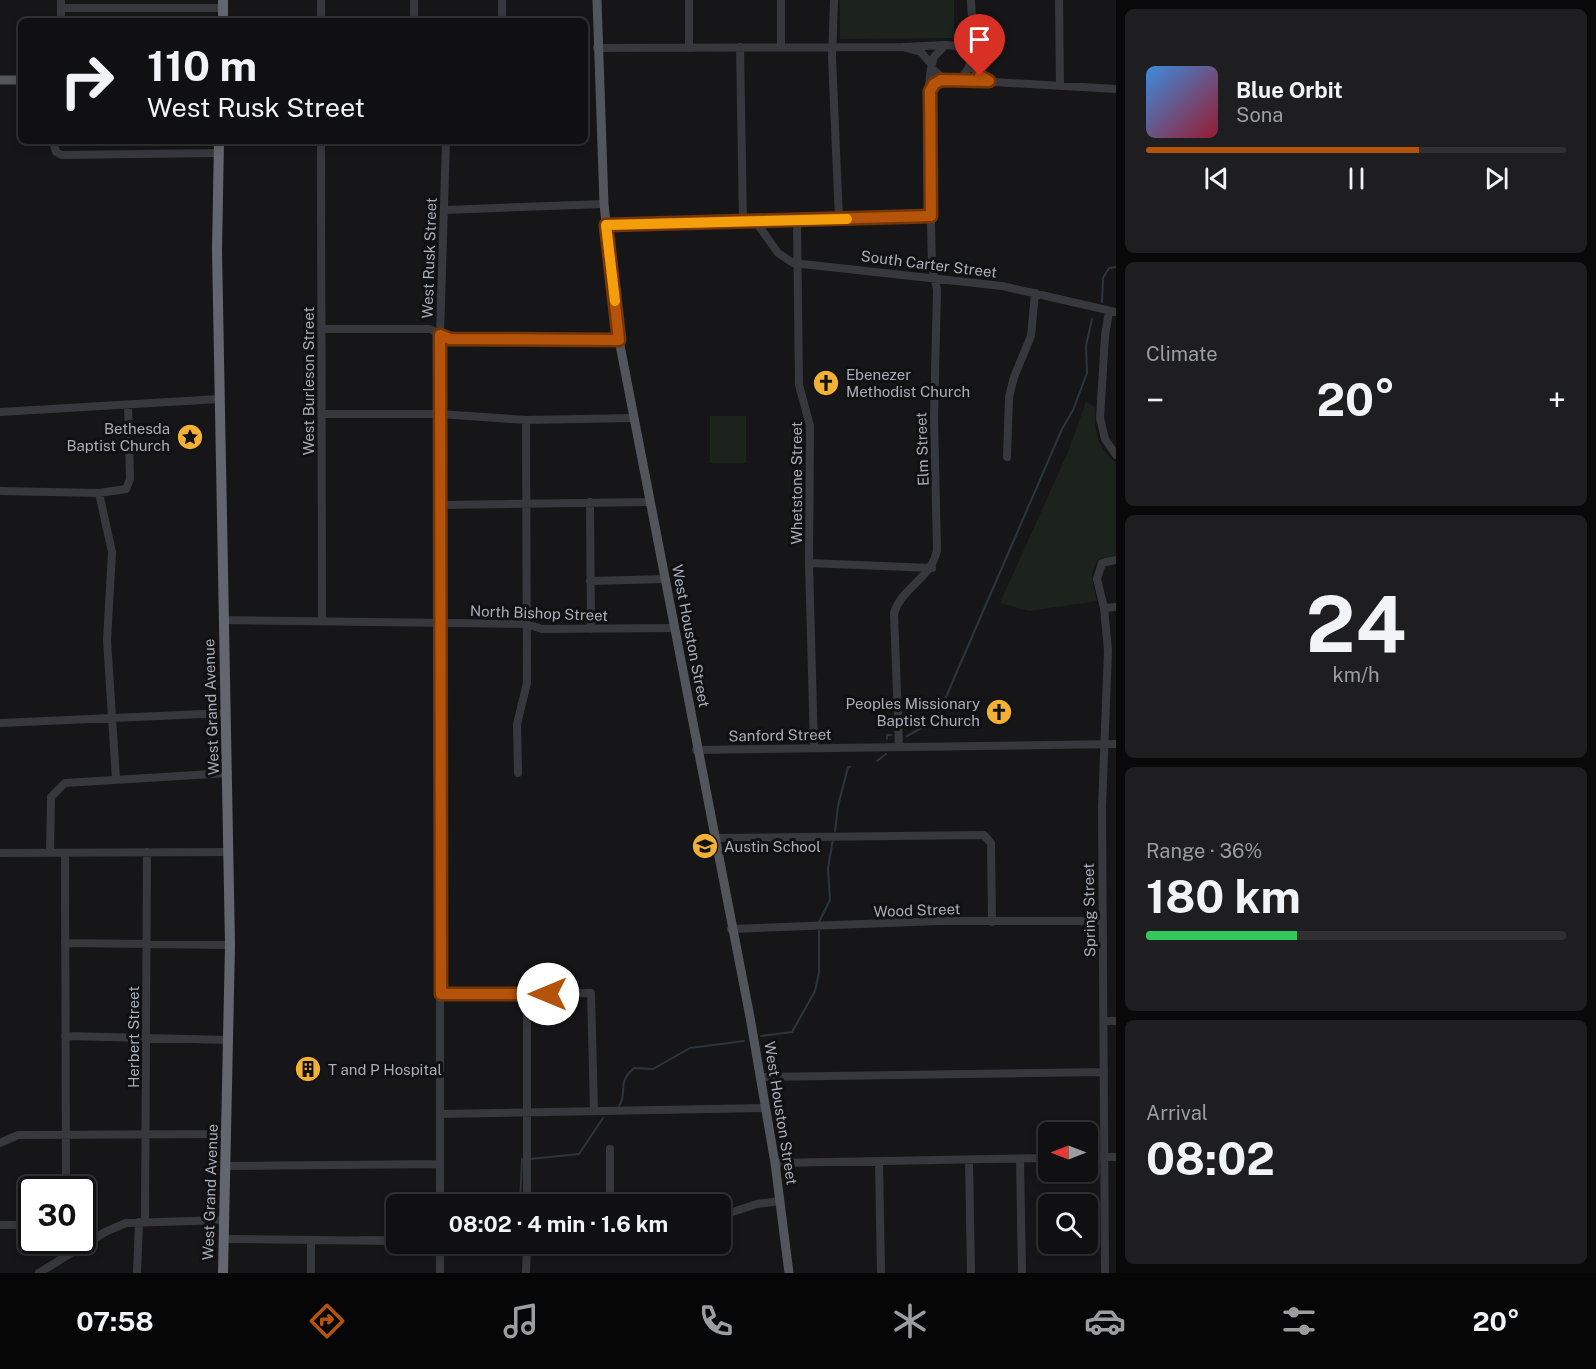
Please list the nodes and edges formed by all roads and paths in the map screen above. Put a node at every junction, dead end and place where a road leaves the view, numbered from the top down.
1 (321, 0) edge
2 (414, 0) edge
3 (502, 0) edge
4 (597, 0) edge
5 (689, 0) edge
6 (781, 0) edge
7 (834, 0) edge
8 (971, 0) edge
9 (1059, 0) edge
10 (61, 4) edge
11 (223, 4) edge
12 (321, 18) edge
13 (414, 18) edge
14 (502, 18) edge
15 (971, 27) junction
16 (945, 45) junction
17 (955, 45) junction
18 (740, 47) junction
19 (781, 47) junction
20 (833, 47) junction
21 (903, 47) junction
22 (588, 48) edge
23 (597, 48) junction
24 (689, 48) junction
25 (970, 59) junction
26 (931, 66) junction
27 (0, 80) edge
28 (18, 80) edge
29 (947, 80) junction
30 (958, 80) junction
31 (989, 81) junction
32 (1060, 85) junction
33 (1116, 89) edge
34 (929, 99) junction
35 (54, 144) edge
36 (219, 144) edge
37 (321, 144) edge
38 (446, 144) edge
39 (219, 153) junction
40 (604, 204) junction
41 (444, 210) junction
42 (931, 216) junction
43 (839, 219) junction
44 (797, 220) junction
45 (756, 222) junction
46 (743, 223) junction
47 (606, 225) junction
48 (797, 263) junction
49 (934, 278) junction
50 (1035, 293) junction
51 (1112, 311) edge
52 (321, 329) junction
53 (440, 335) junction
54 (619, 340) junction
55 (219, 399) junction
56 (129, 405) junction
57 (0, 412) edge
58 (322, 414) junction
59 (440, 414) junction
60 (633, 418) junction
61 (526, 420) junction
62 (1116, 455) edge
63 (1007, 457) dead end
64 (0, 492) edge
65 (99, 493) junction
66 (590, 502) junction
67 (650, 502) junction
68 (526, 503) junction
69 (440, 505) junction
70 (1116, 560) edge
71 (809, 563) junction
72 (932, 568) junction
73 (665, 579) junction
74 (590, 581) junction
75 (1104, 608) junction
76 (1116, 608) edge
77 (223, 620) junction
78 (322, 620) junction
79 (441, 624) junction
80 (527, 624) junction
81 (674, 628) junction
82 (591, 629) junction
83 (226, 713) junction
84 (114, 718) junction
85 (0, 723) edge
86 (1116, 744) edge
87 (1105, 745) junction
88 (899, 747) junction
89 (814, 748) junction
90 (696, 750) junction
91 (228, 773) junction
92 (518, 773) dead end
93 (116, 779) junction
94 (713, 838) junction
95 (147, 852) junction
96 (229, 852) junction
97 (50, 853) junction
98 (65, 853) junction
99 (0, 854) edge
100 (1103, 921) junction
101 (992, 922) junction
102 (731, 929) junction
103 (65, 943) junction
104 (147, 944) junction
105 (230, 945) junction
106 (441, 994) junction
107 (527, 994) junction
108 (1104, 1021) junction
109 (1116, 1021) edge
110 (65, 1036) junction
111 (147, 1038) junction
112 (230, 1040) junction
113 (1104, 1072) junction
114 (760, 1077) junction
115 (766, 1108) junction
116 (594, 1111) junction
117 (527, 1112) junction
118 (440, 1114) junction
119 (227, 1134) junction
120 (65, 1135) junction
121 (147, 1135) junction
122 (2, 1141) edge
123 (610, 1149) dead end
124 (1116, 1156) edge
125 (1098, 1157) edge
126 (1104, 1157) junction
127 (1038, 1158) edge
128 (1020, 1159) junction
129 (969, 1160) junction
130 (879, 1161) junction
131 (775, 1162) junction
132 (440, 1164) junction
133 (226, 1166) junction
134 (66, 1176) edge
135 (440, 1194) edge
136 (527, 1194) edge
137 (610, 1194) edge
138 (780, 1201) junction
139 (731, 1212) edge
140 (225, 1220) junction
141 (142, 1222) junction
142 (0, 1225) edge
143 (18, 1225) edge
144 (96, 1239) edge
145 (224, 1239) junction
146 (311, 1240) junction
147 (386, 1240) edge
148 (69, 1254) edge
149 (440, 1254) edge
150 (527, 1254) edge
151 (39, 1273) edge
152 (137, 1273) edge
153 (223, 1273) edge
154 (311, 1273) edge
155 (440, 1273) edge
156 (526, 1273) edge
157 (789, 1273) edge
158 (881, 1273) edge
159 (971, 1273) edge
160 (1022, 1273) edge
161 (1105, 1273) edge

1 - 12 street
2 - 13 street
3 - 14 street
4 - 23 main road, West Houston Street
5 - 24 street
6 - 19 street
7 - 20 street
8 - 15 street
9 - 32 street
10 - 11 street
15 - 17 street
15 - 25 street
16 - 17 street
16 - 21 street
16 - 26 street
17 - 25 street
18 - 19 street
18 - 24 street
18 - 46 street
19 - 20 street
20 - 21 street
20 - 43 street
21 - 26 street
22 - 23 main road
23 - 24 street
23 - 40 main road, West Houston Street
25 - 30 street
25 - 31 street
26 - 29 street
26 - 34 street, Elm Street
27 - 28 main road
29 - 30 street
29 - 34 street
30 - 31 street
31 - 32 street
32 - 33 street
34 - 42 street, Elm Street
35 - 39 street
36 - 39 highway, West Grand Avenue
37 - 52 street, West Burleson Street
38 - 41 street, West Rusk Street
39 - 55 highway, West Grand Avenue
40 - 41 street
40 - 47 main road, West Houston Street
41 - 53 street, West Rusk Street
42 - 43 street
42 - 49 street, Elm Street
43 - 44 street
44 - 45 street
44 - 48 street, Whetstone Street
45 - 46 street
45 - 48 street, South Carter Street
46 - 47 street
47 - 54 main road, West Houston Street
48 - 49 street, South Carter Street
48 - 71 street, Whetstone Street
49 - 50 street, South Carter Street
49 - 72 street, Elm Street
50 - 51 street, South Carter Street
50 - 63 street
51 - 62 street
52 - 53 street
52 - 58 street, West Burleson Street
53 - 54 street
53 - 59 street, West Rusk Street
54 - 60 main road, West Houston Street
55 - 56 street
55 - 77 highway, West Grand Avenue
56 - 57 street
56 - 65 street
58 - 59 street
58 - 78 street, West Burleson Street
59 - 61 street
59 - 69 street, West Rusk Street
60 - 61 street
60 - 67 main road, West Houston Street
61 - 68 street
64 - 65 street
65 - 84 street
66 - 67 street
66 - 68 street
66 - 74 street
67 - 73 main road, West Houston Street
68 - 69 street
68 - 80 street
69 - 79 street, West Rusk Street
70 - 75 street, Spring Street
71 - 72 street
71 - 89 street, Whetstone Street
72 - 88 street
73 - 74 street
73 - 81 main road, West Houston Street
74 - 82 street
75 - 76 street
75 - 87 street, Spring Street
77 - 78 street, North Bishop Street
77 - 83 highway, West Grand Avenue
78 - 79 street, North Bishop Street
79 - 80 street, North Bishop Street
79 - 106 street, West Rusk Street
80 - 82 street, North Bishop Street
80 - 92 street
81 - 82 street, North Bishop Street
81 - 90 main road, West Houston Street
83 - 84 street
83 - 91 highway, West Grand Avenue
84 - 85 street
84 - 93 street
86 - 87 street, Sanford Street
87 - 88 street, Sanford Street
87 - 100 street, Spring Street
88 - 89 street, Sanford Street
89 - 90 street, Sanford Street
90 - 94 main road, West Houston Street
91 - 93 street
91 - 96 highway, West Grand Avenue
93 - 97 street
94 - 101 street
94 - 102 main road, West Houston Street
95 - 96 street
95 - 98 street
95 - 104 street, Herbert Street
96 - 105 highway, West Grand Avenue
97 - 98 street
97 - 99 street
98 - 103 street
100 - 101 street, Wood Street
100 - 108 street, Spring Street
101 - 102 street, Wood Street
102 - 114 main road, West Houston Street
103 - 104 street
103 - 110 street
104 - 105 street
104 - 111 street, Herbert Street
105 - 112 highway, West Grand Avenue
106 - 107 street
106 - 118 street, West Rusk Street
107 - 116 street
107 - 117 street
108 - 109 street
108 - 113 street, Spring Street
110 - 111 street
110 - 120 street
111 - 112 street
111 - 121 street, Herbert Street
112 - 119 highway, West Grand Avenue
113 - 114 street
113 - 126 street, Spring Street
114 - 115 main road, West Houston Street
115 - 116 street
115 - 131 main road, West Houston Street
116 - 117 street
117 - 118 street
117 - 136 street
118 - 132 street, West Rusk Street
119 - 121 street
119 - 133 highway, West Grand Avenue
120 - 121 street
120 - 122 street
120 - 134 street
121 - 141 street, Herbert Street
123 - 137 street
124 - 126 street
125 - 126 street
126 - 161 street, Spring Street
127 - 128 street
128 - 129 street
128 - 160 street
129 - 130 street
129 - 159 street
130 - 131 street
130 - 158 street
131 - 138 main road, West Houston Street
132 - 133 street
132 - 135 street, West Rusk Street
133 - 140 highway, West Grand Avenue
138 - 139 street
138 - 157 main road, West Houston Street
140 - 141 street
140 - 145 highway, West Grand Avenue
141 - 144 street
141 - 152 street, Herbert Street
142 - 143 street
145 - 146 street
145 - 153 highway, West Grand Avenue
146 - 147 street
146 - 154 street
148 - 151 street
149 - 155 street
150 - 156 street

